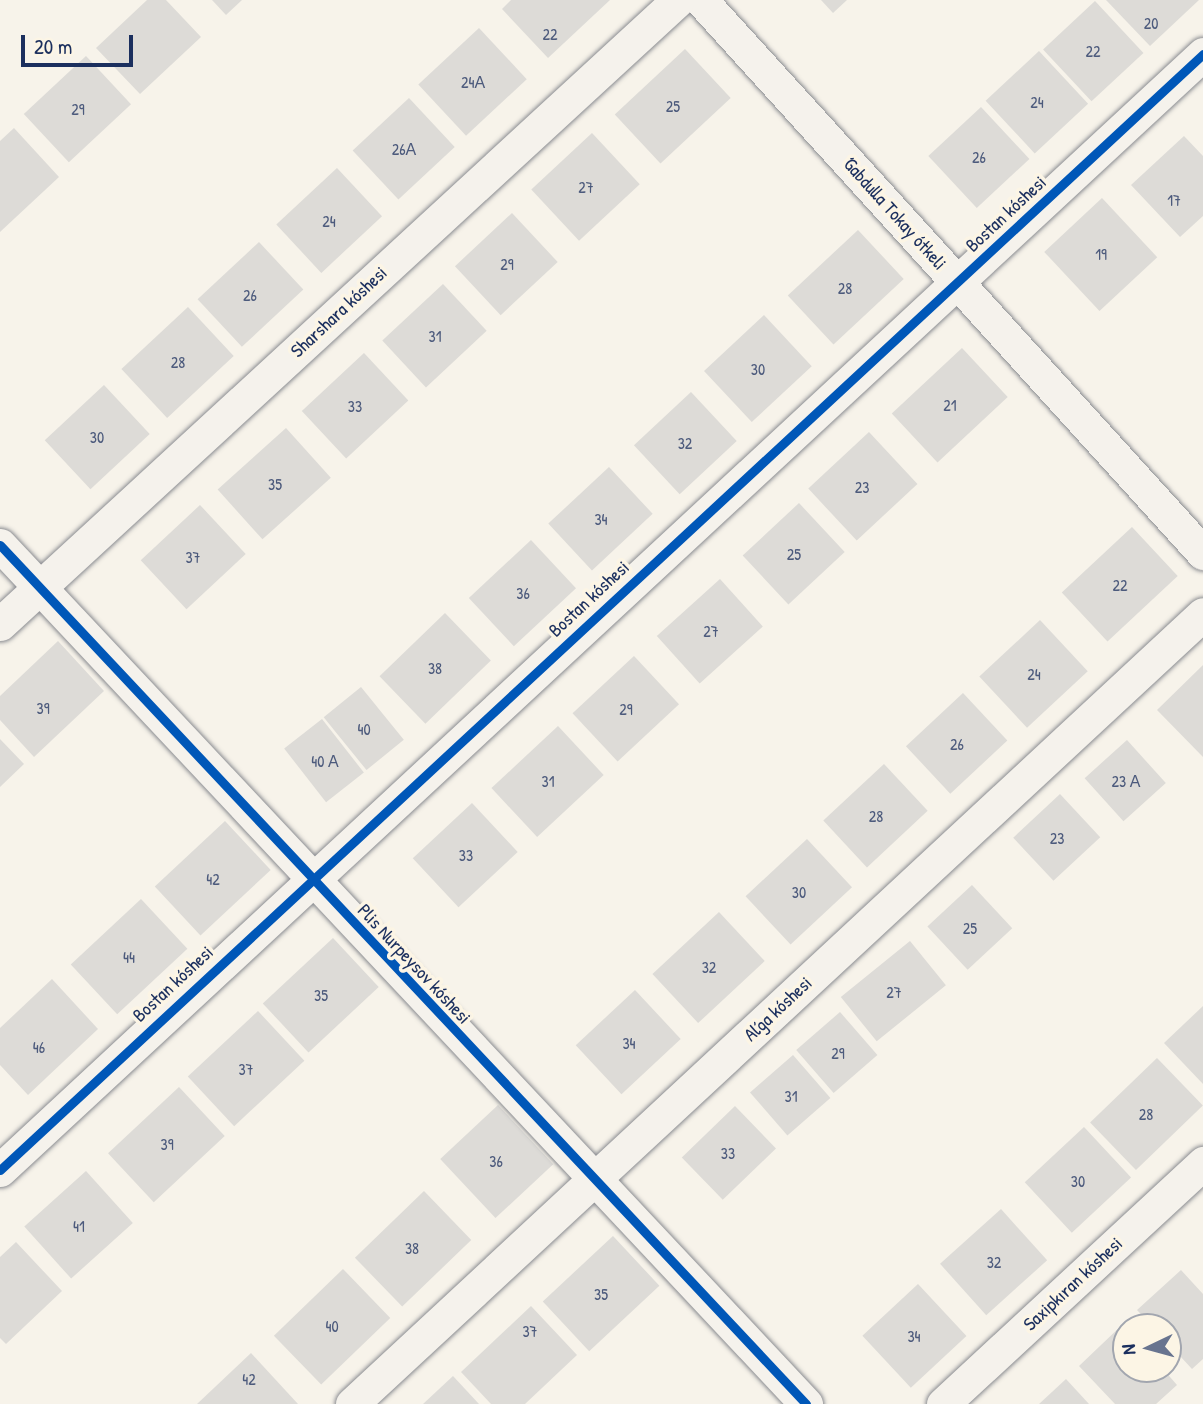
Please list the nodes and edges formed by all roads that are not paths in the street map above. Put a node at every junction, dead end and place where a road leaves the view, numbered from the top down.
1 (678, 0) edge
2 (701, 0) edge
3 (1203, 54) edge
4 (958, 283) junction
5 (0, 545) edge
6 (1203, 553) edge
7 (40, 587) junction
8 (1203, 614) edge
9 (0, 624) edge
10 (310, 879) junction
11 (1203, 1163) edge
12 (0, 1171) edge
13 (594, 1180) junction
14 (352, 1404) edge
15 (806, 1404) edge
16 (943, 1404) edge

1 - 7 street, Sharshara kóshesi
2 - 4 street, Ǵabdulla Tokay ótkeli
3 - 4 street, Bostan kóshesi
4 - 6 street, Ǵabdulla Tokay ótkeli
4 - 10 street, Bostan kóshesi
5 - 7 street, Plis Nurpeysov kóshesi
7 - 9 street, Sharshara kóshesi
7 - 10 street, Plis Nurpeysov kóshesi
8 - 13 street, Alǵa kóshesi
10 - 12 street, Bostan kóshesi
10 - 13 street, Plis Nurpeysov kóshesi
11 - 16 street, Saxipkıran kóshesi
13 - 14 street, Alǵa kóshesi
13 - 15 street, Plis Nurpeysov kóshesi

